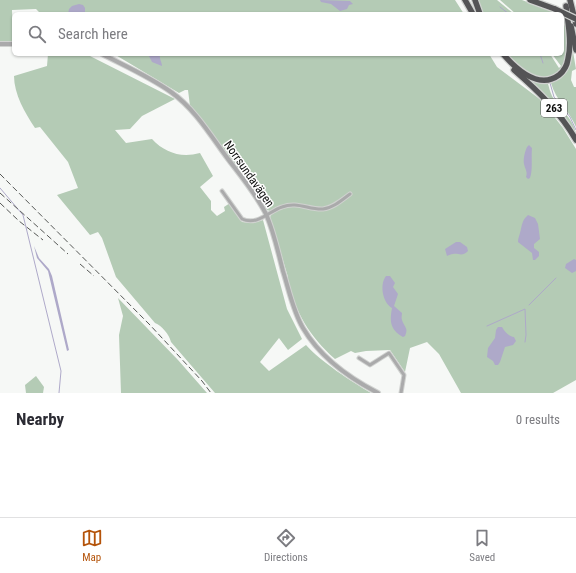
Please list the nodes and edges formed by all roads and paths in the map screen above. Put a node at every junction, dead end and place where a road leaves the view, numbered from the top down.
1 (465, 0) edge
2 (473, 0) edge
3 (530, 0) edge
4 (570, 0) edge
5 (566, 3) edge
6 (472, 12) edge
7 (476, 12) edge
8 (479, 12) edge
9 (560, 12) edge
10 (564, 14) edge
11 (576, 19) edge
12 (576, 24) edge
13 (0, 44) edge
14 (12, 44) edge
15 (576, 50) edge
16 (106, 56) edge
17 (501, 56) edge
18 (505, 56) edge
19 (576, 140) edge
20 (222, 191) dead end
21 (350, 194) dead end
22 (266, 215) junction
23 (360, 358) dead end
24 (378, 393) edge
25 (401, 393) edge

1 - 6 highway
2 - 7 highway
2 - 8 highway
3 - 9 highway, bridge
4 - 12 highway
5 - 15 highway
5 - 18 highway
10 - 11 highway, bridge
13 - 14 street
16 - 22 street, Norrsundavägen
17 - 19 highway, 263
20 - 22 street
21 - 22 street
22 - 24 street, Norrsundavägen
23 - 25 street

